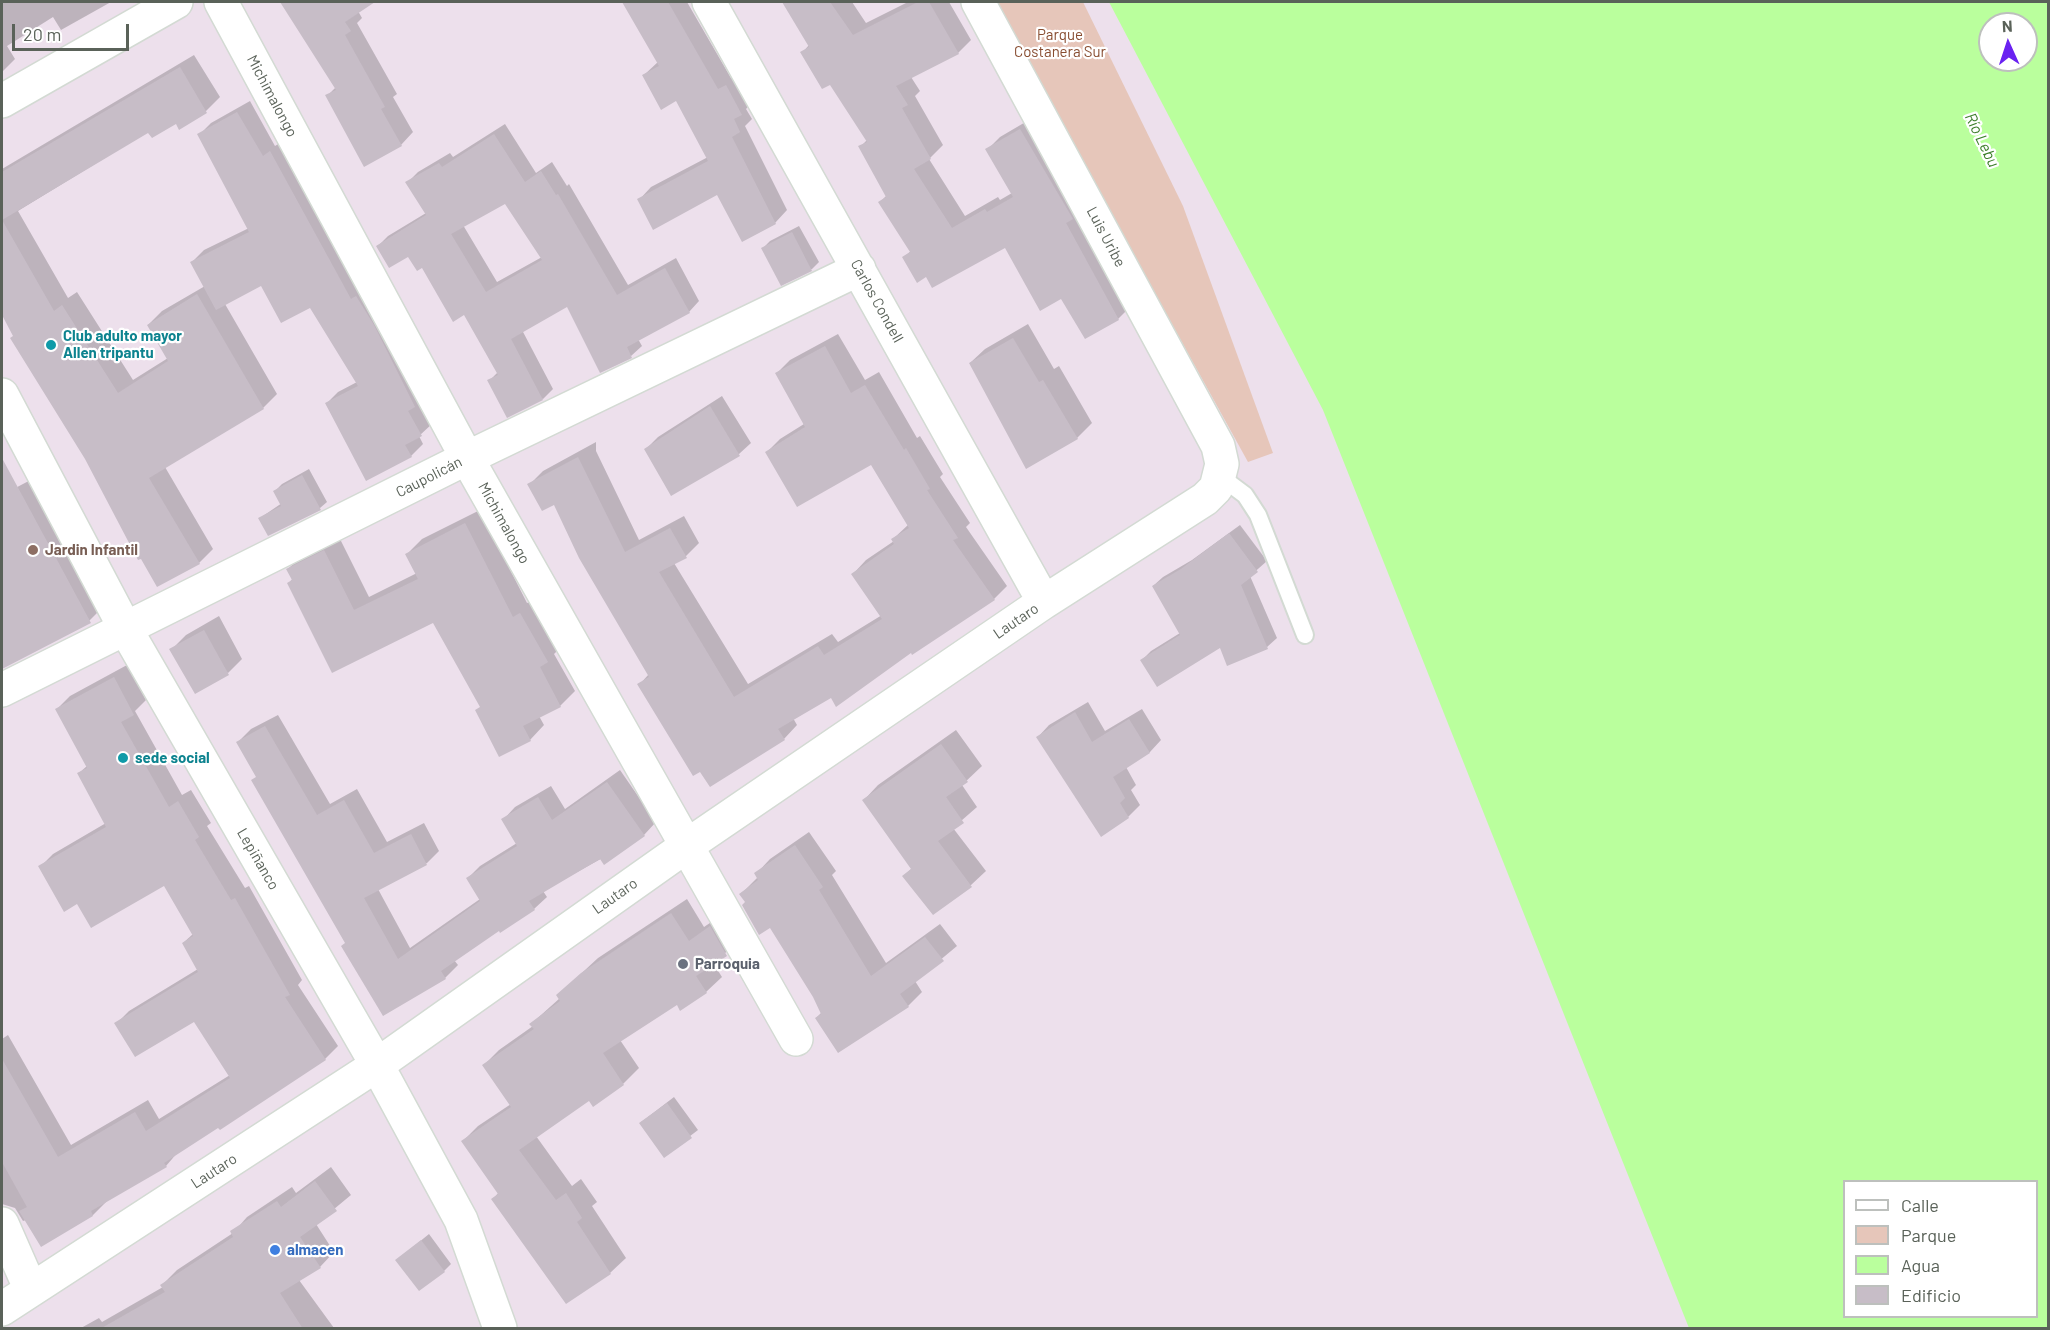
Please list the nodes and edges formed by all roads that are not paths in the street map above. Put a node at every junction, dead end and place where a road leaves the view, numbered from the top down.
1 (176, 2) edge
2 (221, 2) edge
3 (709, 2) edge
4 (978, 2) edge
5 (2, 101) edge
6 (859, 269) junction
7 (2, 395) edge
8 (467, 458) junction
9 (1221, 477) junction
10 (1044, 602) junction
11 (125, 628) junction
12 (1305, 635) dead end
13 (2, 690) edge
14 (685, 847) junction
15 (796, 1039) dead end
16 (377, 1065) junction
17 (2, 1224) edge
18 (31, 1290) junction
19 (2, 1309) edge
20 (500, 1329) edge

1 - 5 street
2 - 8 street, Michimalongo
3 - 6 street, Carlos Condell
4 - 9 street, Luis Uribe
6 - 8 street, Caupolicán
6 - 10 street, Carlos Condell
7 - 11 street, Lepiñanco
8 - 11 street, Caupolicán
8 - 14 street, Michimalongo
9 - 10 street, Lautaro
9 - 12 lane
10 - 14 street, Lautaro
11 - 13 street, Caupolicán
11 - 16 street, Lepiñanco
14 - 15 street, Michimalongo
14 - 16 street, Lautaro
16 - 18 street, Lautaro
16 - 20 street, Lepiñanco
17 - 18 street
18 - 19 street, Lautaro

